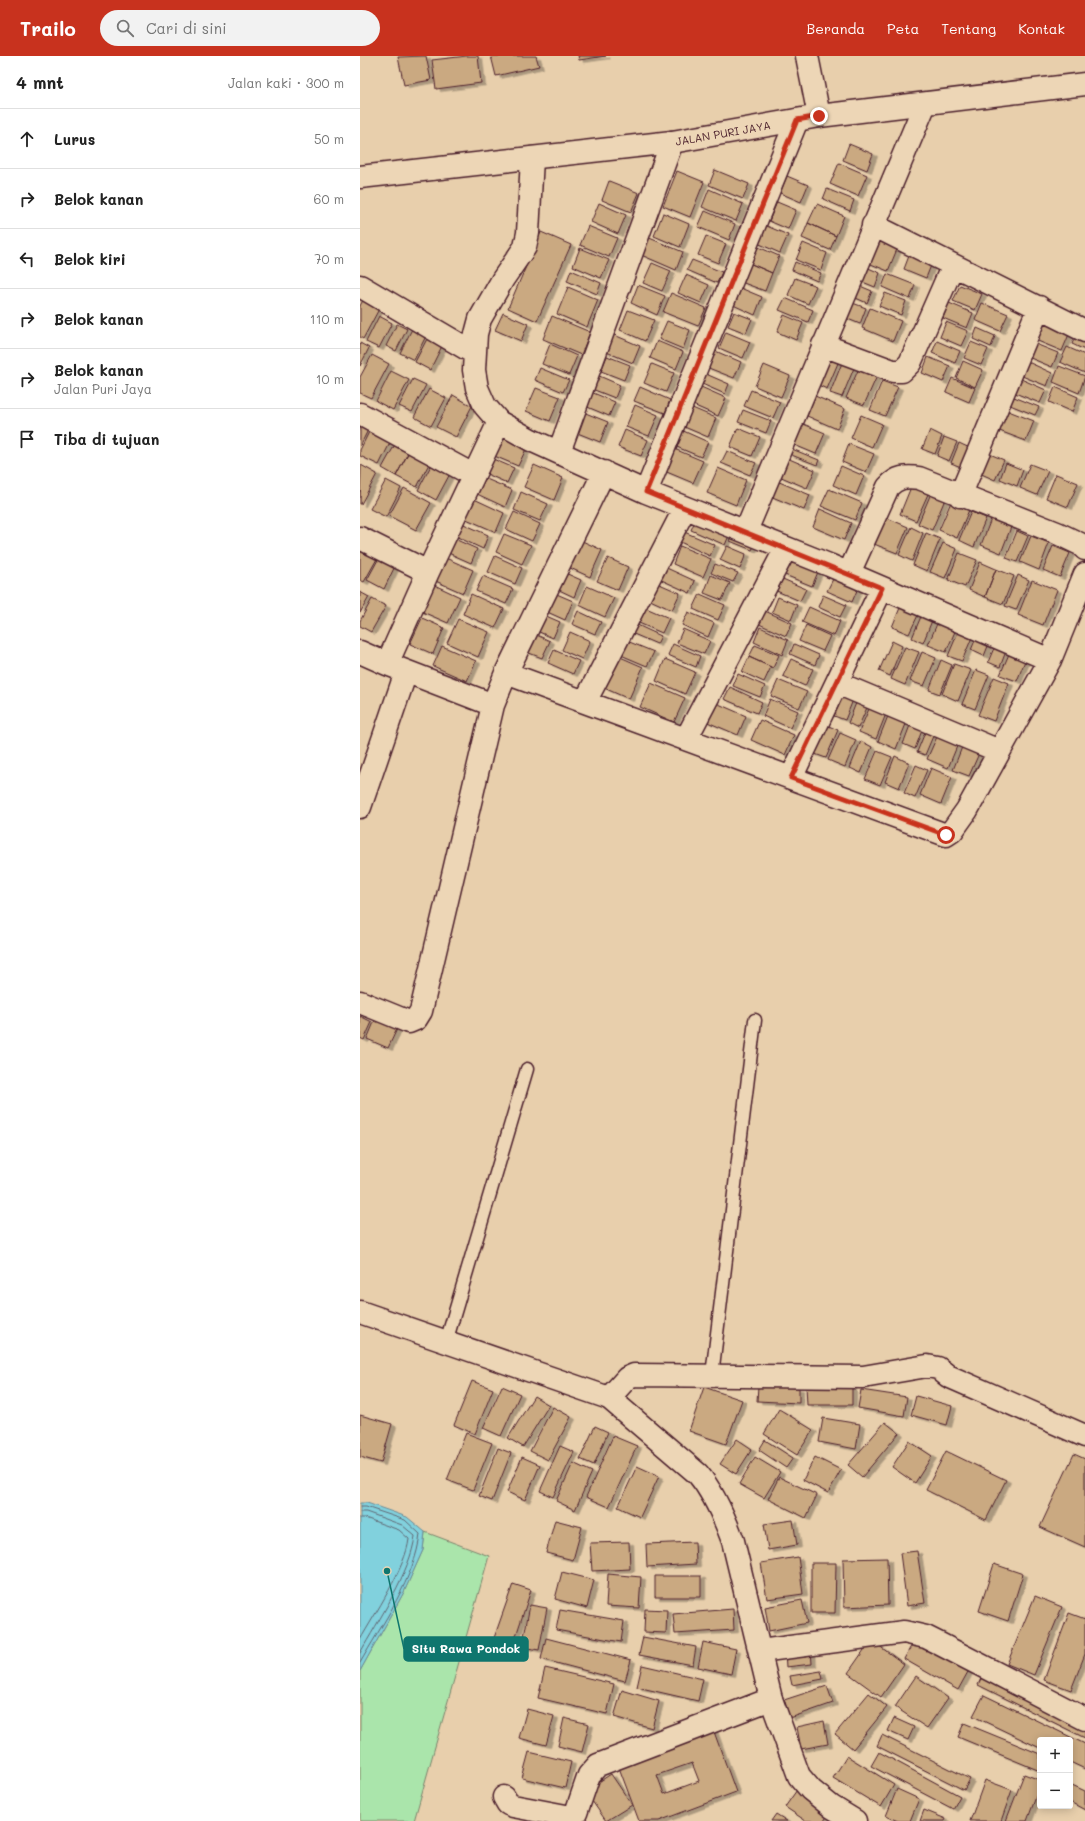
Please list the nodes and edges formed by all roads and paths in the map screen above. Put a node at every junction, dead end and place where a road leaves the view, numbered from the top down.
1 (807, 56) edge
2 (1085, 84) edge
3 (925, 104) junction
4 (819, 116) junction
5 (797, 120) junction
6 (672, 142) junction
7 (532, 158) junction
8 (360, 177) edge
9 (873, 225) junction
10 (953, 264) junction
11 (360, 286) edge
12 (1039, 307) junction
13 (1085, 330) edge
14 (823, 345) junction
15 (474, 353) junction
16 (360, 414) edge
17 (499, 422) junction
18 (559, 452) junction
19 (604, 472) junction
20 (473, 475) junction
21 (646, 492) junction
22 (960, 496) junction
23 (685, 508) junction
24 (746, 532) junction
25 (360, 538) edge
26 (786, 548) junction
27 (1085, 549) edge
28 (428, 572) junction
29 (849, 574) junction
30 (1085, 574) edge
31 (882, 588) junction
32 (360, 652) edge
33 (1050, 660) junction
34 (396, 668) junction
35 (506, 673) junction
36 (837, 683) junction
37 (584, 702) junction
38 (493, 705) junction
39 (686, 739) junction
40 (999, 751) junction
41 (366, 768) edge
42 (791, 778) junction
43 (360, 807) edge
44 (360, 1002) edge
45 (756, 1020) dead end
46 (527, 1069) dead end
47 (360, 1312) edge
48 (446, 1342) junction
49 (712, 1375) junction
50 (609, 1398) junction
51 (1085, 1436) edge
52 (760, 1651) junction
53 (771, 1699) junction
54 (1085, 1719) edge
55 (504, 1797) dead end
56 (855, 1821) edge

1 - 4 street
2 - 3 street, JALAN PURI JAYA
3 - 4 street, JALAN PURI JAYA
3 - 9 street
4 - 5 street, JALAN PURI JAYA
5 - 6 street, JALAN PURI JAYA
5 - 21 street
6 - 7 street, JALAN PURI JAYA
6 - 18 street
7 - 8 street, JALAN PURI JAYA
7 - 15 street
9 - 10 street
9 - 14 street
10 - 12 street
10 - 14 street
11 - 15 street
12 - 13 street
12 - 22 street
14 - 24 street
15 - 17 street
16 - 20 street
17 - 18 street
17 - 20 street
18 - 19 street
19 - 21 street
19 - 35 street
20 - 28 street
21 - 23 street
22 - 27 street
22 - 29 street
23 - 24 street
23 - 37 street
24 - 26 street
25 - 28 street
26 - 29 street
26 - 39 street
28 - 34 street
29 - 31 street
30 - 33 street
31 - 33 street
31 - 36 street
32 - 34 street
33 - 40 street
34 - 38 street
34 - 41 street
35 - 37 street
35 - 38 street
36 - 40 street
36 - 42 street
37 - 39 street
38 - 44 street
39 - 42 street
40 - 42 street
41 - 43 street
45 - 49 lane
46 - 48 lane
47 - 48 street
48 - 50 street
49 - 50 street
49 - 51 street
50 - 52 street
52 - 53 street
52 - 54 street
53 - 55 street
53 - 56 street

